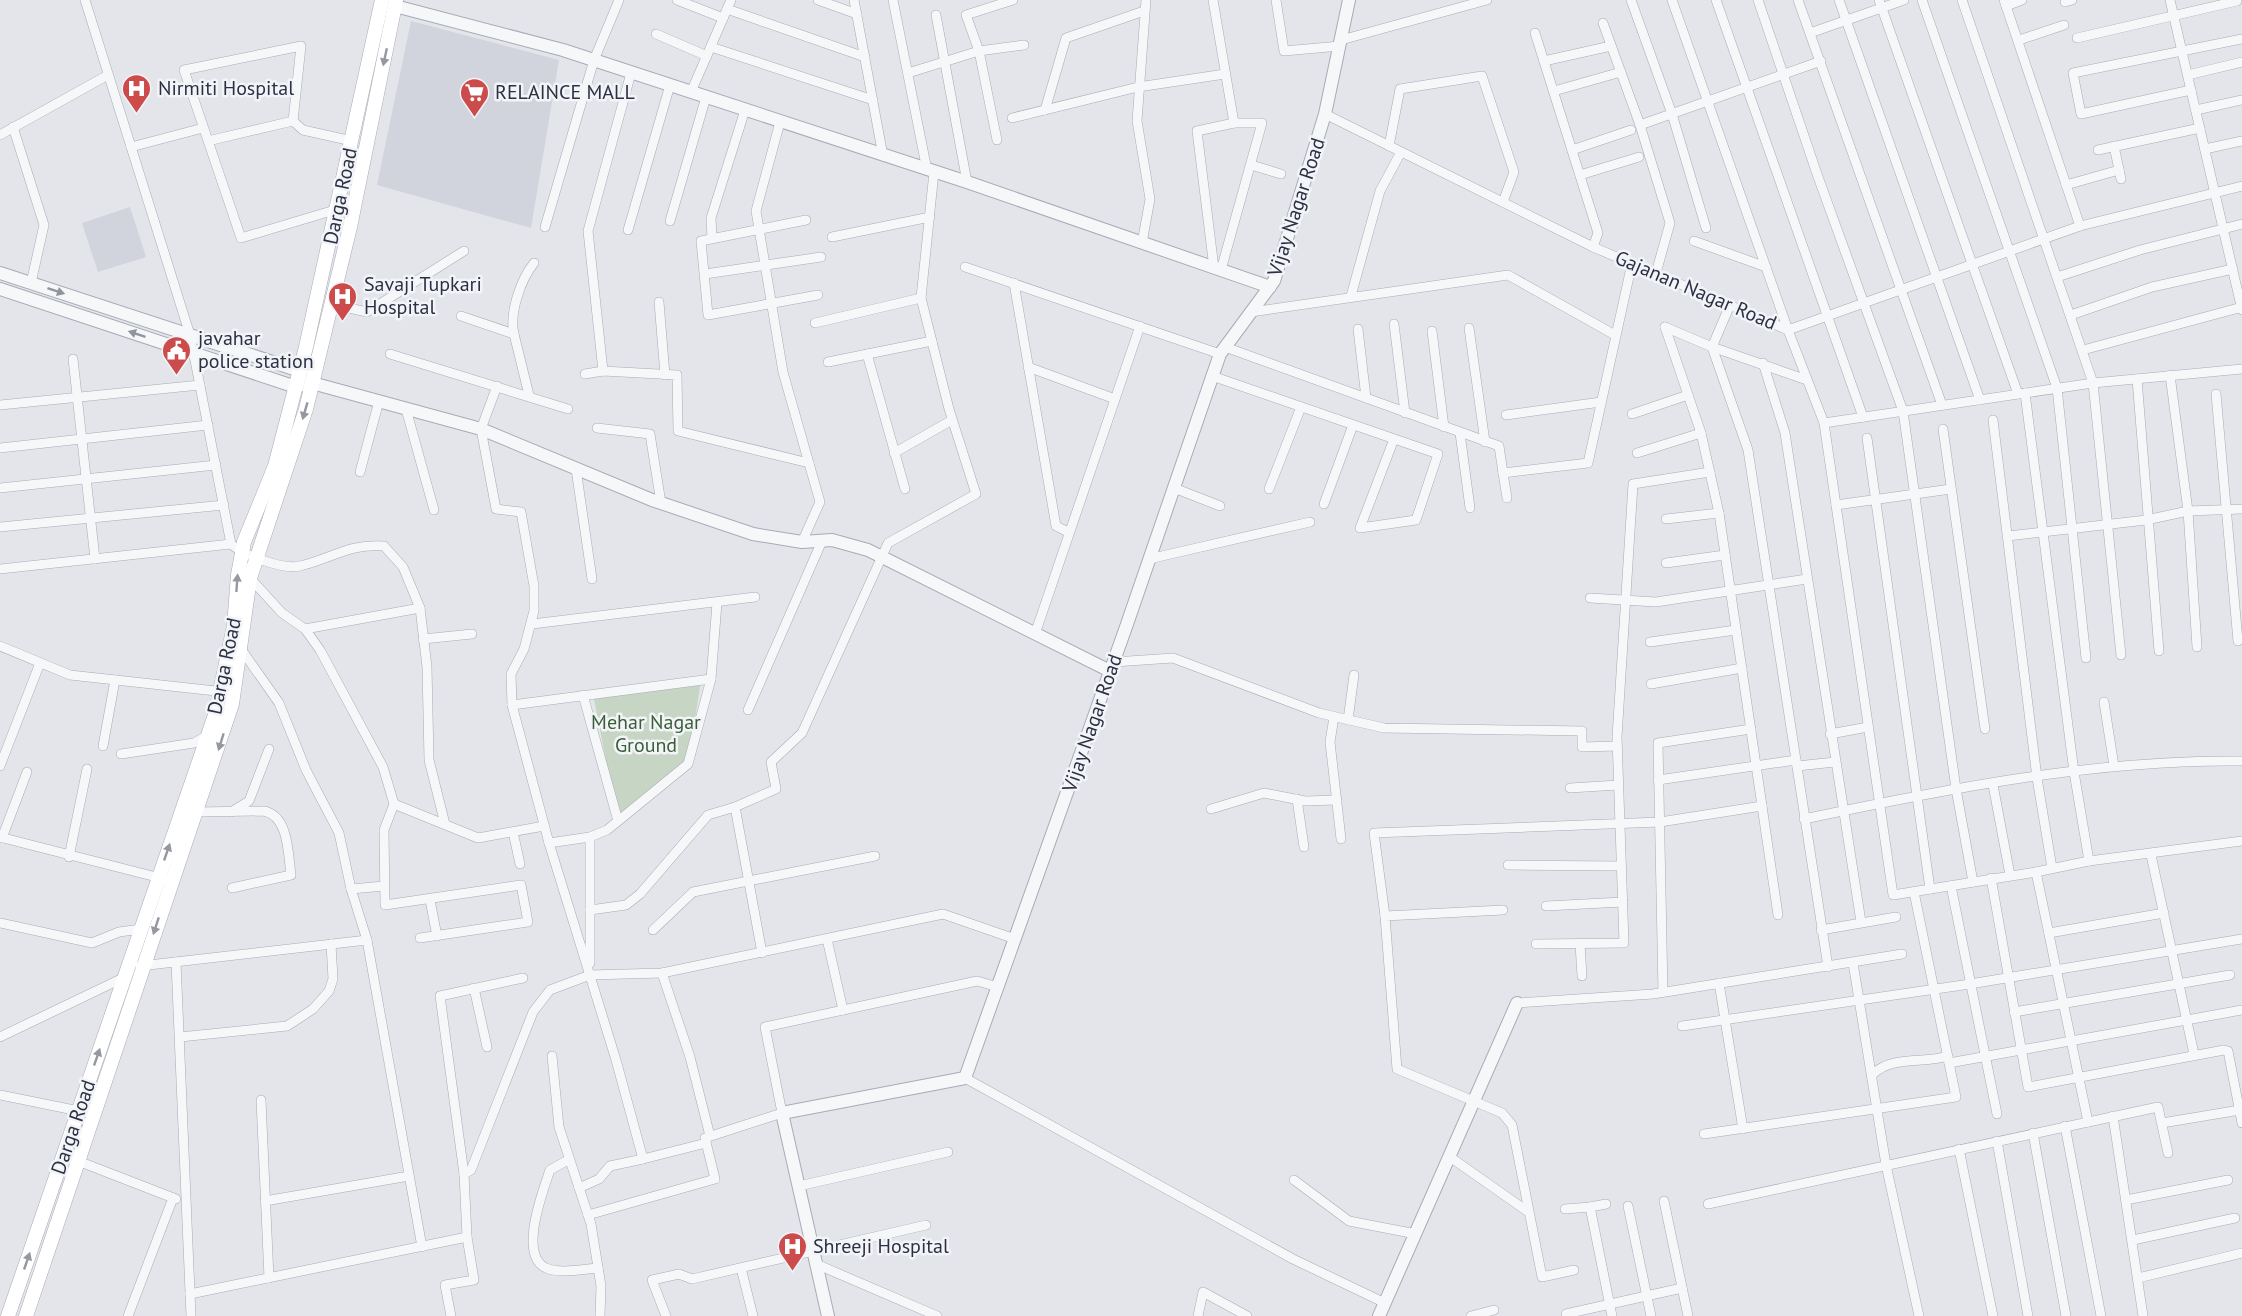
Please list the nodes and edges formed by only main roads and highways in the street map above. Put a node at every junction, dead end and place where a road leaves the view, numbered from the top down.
1 (382, 0) edge
2 (393, 2) edge
3 (227, 692) junction
4 (165, 880) junction
5 (8, 1316) edge
6 (27, 1316) edge

3 -> 1 main road, Darga Road
2 -> 3 main road, Darga Road
4 -> 3 main road, Darga Road
3 -> 4 main road, Darga Road
5 -> 4 main road, Darga Road
4 -> 6 main road, Darga Road

